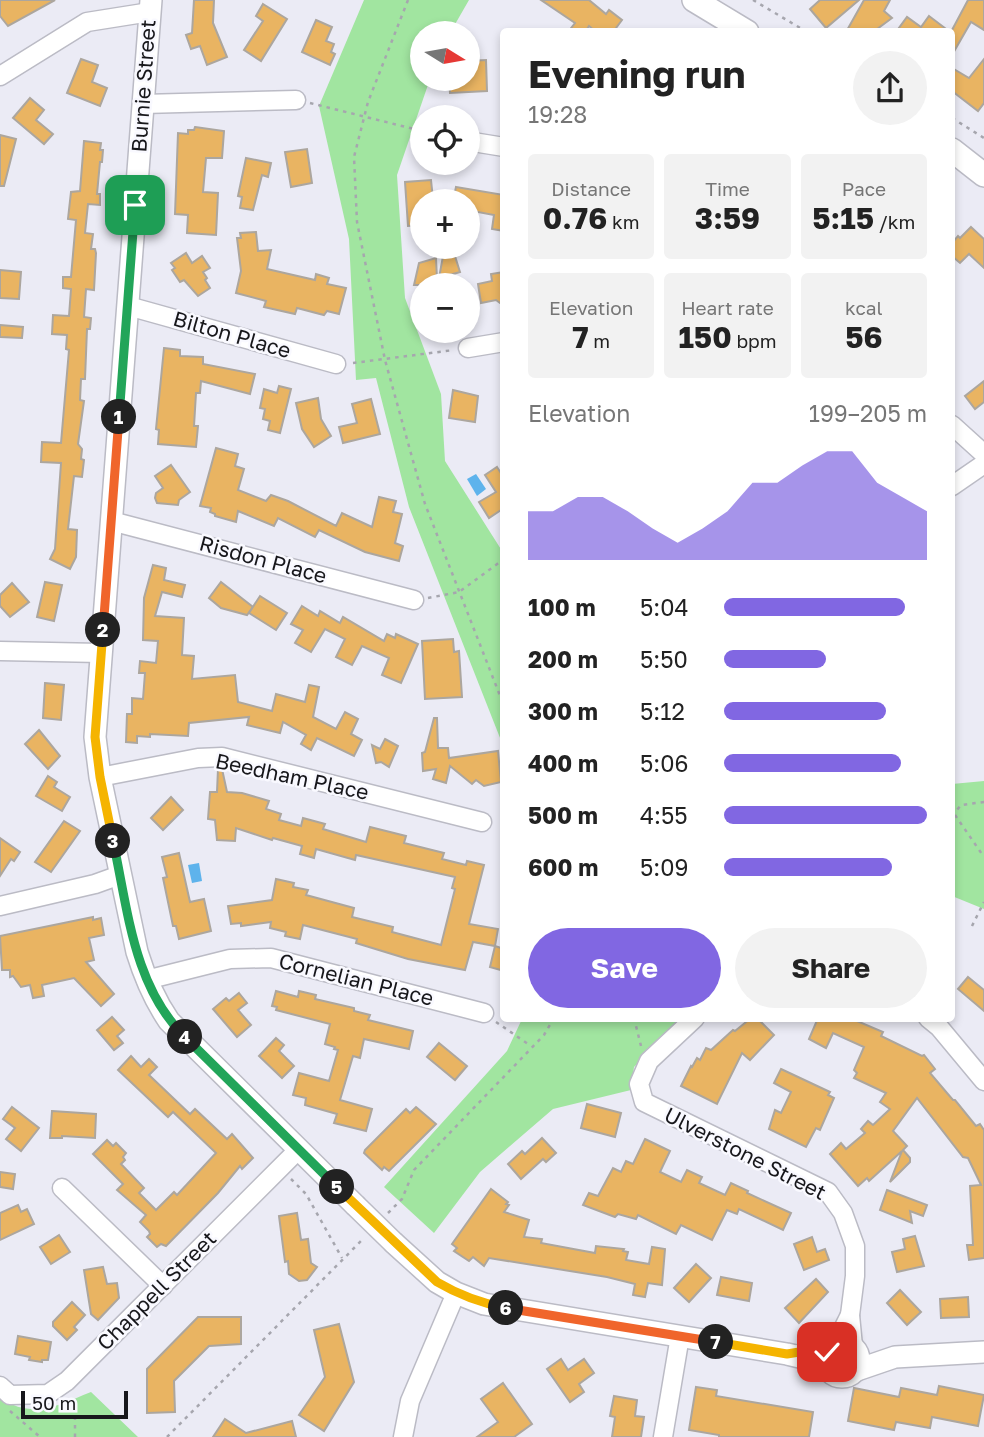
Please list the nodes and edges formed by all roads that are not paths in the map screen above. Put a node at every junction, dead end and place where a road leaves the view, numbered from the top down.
1 (694, 0) edge
2 (150, 6) edge
3 (732, 28) edge
4 (0, 76) edge
5 (296, 100) road end
6 (143, 104) junction
7 (480, 143) edge
8 (500, 146) edge
9 (955, 152) edge
10 (984, 175) edge
11 (128, 306) junction
12 (500, 343) edge
13 (468, 348) road end
14 (335, 365) road end
15 (955, 428) edge
16 (984, 454) edge
17 (984, 464) edge
18 (955, 484) edge
19 (111, 522) junction
20 (414, 600) road end
21 (0, 651) edge
22 (101, 653) junction
23 (100, 777) junction
24 (482, 822) dead end
25 (121, 875) junction
26 (0, 906) edge
27 (146, 980) junction
28 (484, 1013) road end
29 (691, 1022) edge
30 (933, 1022) edge
31 (984, 1081) edge
32 (299, 1149) junction
33 (62, 1188) dead end
34 (163, 1286) junction
35 (456, 1293) junction
36 (680, 1336) junction
37 (840, 1349) junction
38 (984, 1352) edge
39 (895, 1357) junction
40 (857, 1370) junction
41 (0, 1387) edge
42 (403, 1437) edge
43 (663, 1437) edge

1 - 3 main road
2 - 4 street
2 - 6 street, Burnie Street
5 - 6 street
6 - 11 street, Burnie Street
7 - 8 street
9 - 10 main road
11 - 14 street, Bilton Place
11 - 19 street, Burnie Street
12 - 13 street
15 - 16 street
17 - 18 street
19 - 20 street, Risdon Place
19 - 22 street, Burnie Street
21 - 22 street
22 - 23 street, Burnie Street
23 - 24 street, Beedham Place
23 - 25 street, Burnie Street
25 - 26 street
25 - 27 street, Burnie Street
27 - 28 street, Cornelian Place
27 - 32 street, Burnie Street
29 - 37 street, Ulverstone Street
30 - 31 street
32 - 34 street, Chappell Street
32 - 35 street, Burnie Street, bridge
33 - 34 street
34 - 41 street, Chappell Street
35 - 36 street, Burnie Street
35 - 42 street
36 - 37 street, Burnie Street
36 - 43 street
37 - 39 street, Burnie Street
37 - 40 street
37 - 40 street
38 - 39 street, Burnie Street
39 - 40 street, Burnie Street

